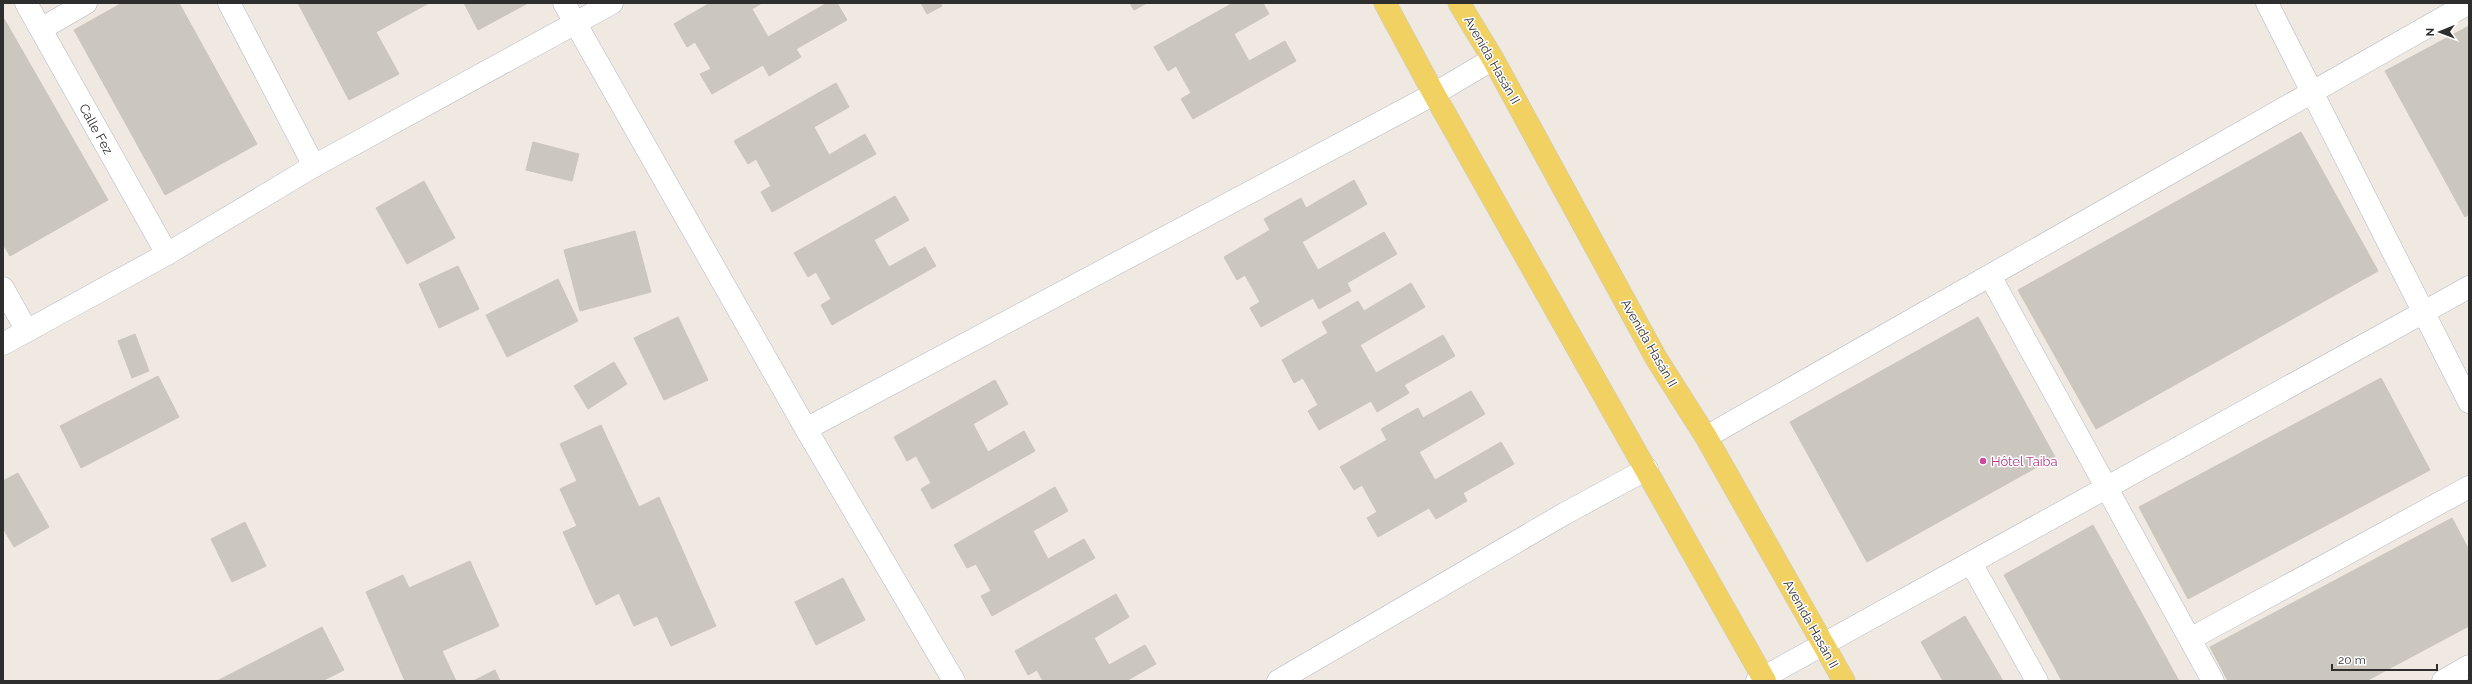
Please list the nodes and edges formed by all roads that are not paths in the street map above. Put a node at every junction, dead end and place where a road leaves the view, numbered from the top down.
1 (26, 3) edge
2 (86, 3) edge
3 (229, 3) edge
4 (564, 3) edge
5 (612, 3) edge
6 (1385, 3) edge
7 (1459, 3) edge
8 (2267, 3) edge
9 (2469, 3) edge
10 (575, 24) junction
11 (40, 29) junction
12 (1493, 59) junction
13 (2312, 92) junction
14 (1434, 94) junction
15 (314, 166) junction
16 (167, 254) junction
17 (1990, 276) junction
18 (2469, 287) edge
19 (3, 288) edge
20 (2424, 312) junction
21 (27, 332) junction
22 (3, 344) edge
23 (2469, 402) edge
24 (806, 429) junction
25 (1706, 437) junction
26 (1647, 469) junction
27 (2469, 487) edge
28 (2106, 488) junction
29 (1971, 563) junction
30 (2190, 639) junction
31 (1823, 645) junction
32 (2469, 666) edge
33 (1287, 679) edge
34 (1762, 680) edge
35 (954, 681) edge
36 (1844, 681) edge
37 (2037, 681) edge
38 (2213, 681) edge
39 (2443, 681) edge

1 - 11 street, Calle Fez
2 - 11 street
3 - 15 street
4 - 10 street
5 - 10 street
6 - 14 main road
7 - 12 main road, Avenida Hasán II
8 - 13 street
9 - 13 street
10 - 15 street
10 - 24 street
11 - 16 street, Calle Fez
12 - 14 street
12 - 25 main road, Avenida Hasán II
13 - 17 street
13 - 20 street
14 - 24 street
14 - 26 main road
15 - 16 street
16 - 21 street
17 - 25 street
17 - 28 street
18 - 20 street
19 - 21 street
20 - 23 street
20 - 28 street
21 - 22 street
24 - 35 street
25 - 31 main road, Avenida Hasán II
26 - 33 street
26 - 34 main road
27 - 30 street
28 - 29 street
28 - 30 street
29 - 31 street
29 - 37 street
30 - 38 street
31 - 34 street
31 - 36 main road, Avenida Hasán II
32 - 39 street

